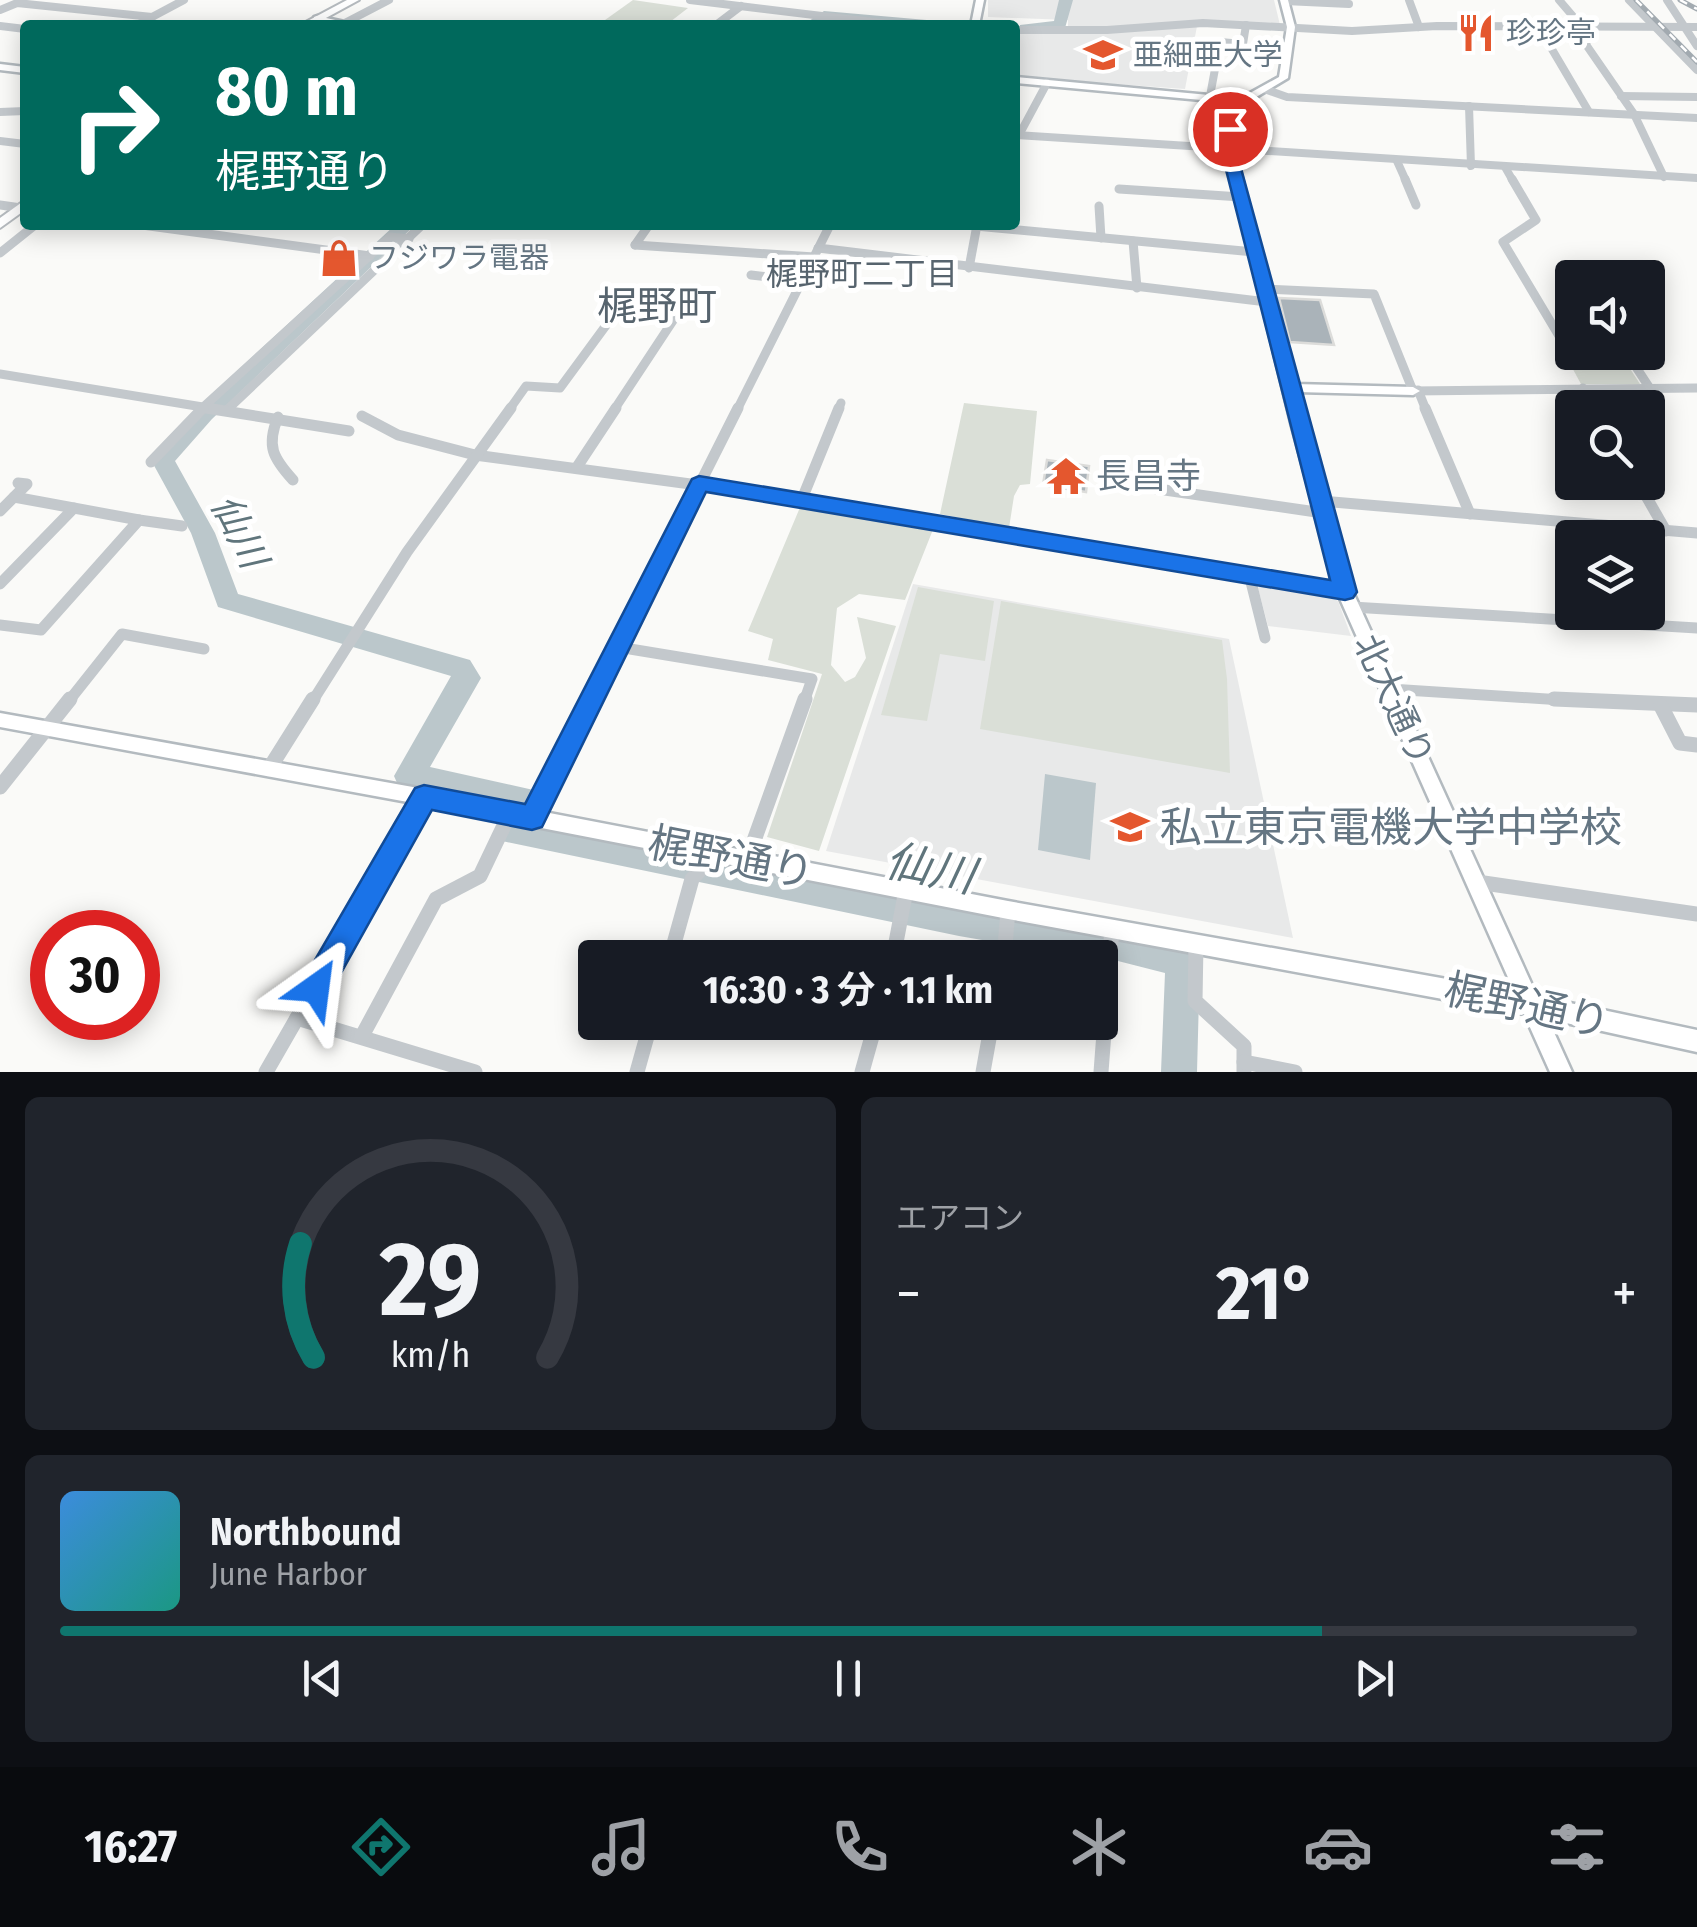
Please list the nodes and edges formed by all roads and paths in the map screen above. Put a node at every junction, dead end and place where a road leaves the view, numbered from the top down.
1 (65, 0) edge
2 (184, 0) edge
3 (354, 0) edge
4 (389, 0) edge
5 (690, 0) edge
6 (765, 0) edge
7 (1410, 0) edge
8 (1558, 0) edge
9 (1629, 0) edge
10 (1667, 0) edge
11 (1284, 1) edge
12 (1349, 4) dead end
13 (52, 6) junction
14 (740, 6) junction
15 (759, 8) junction
16 (0, 10) edge
17 (152, 17) junction
18 (146, 20) edge
19 (320, 20) edge
20 (351, 20) edge
21 (722, 20) edge
22 (835, 20) edge
23 (1246, 25) junction
24 (1419, 27) junction
25 (1291, 28) junction
26 (1582, 28) junction
27 (1656, 28) junction
28 (1686, 28) junction
29 (1697, 28) edge
30 (1540, 29) junction
31 (1020, 30) edge
32 (1697, 46) edge
33 (1697, 70) edge
34 (1020, 80) edge
35 (1047, 83) junction
36 (1268, 90) junction
37 (1210, 96) junction
38 (1622, 96) junction
39 (1697, 97) edge
40 (1243, 101) junction
41 (1469, 106) junction
42 (1589, 112) junction
43 (1634, 114) junction
44 (1697, 118) edge
45 (1020, 130) edge
46 (1020, 135) edge
47 (1228, 150) junction
48 (1397, 161) junction
49 (1472, 166) junction
50 (1505, 168) junction
51 (1664, 177) junction
52 (1697, 178) edge
53 (1119, 189) dead end
54 (1241, 197) junction
55 (1416, 205) dead end
56 (1099, 206) dead end
57 (20, 208) edge
58 (0, 224) edge
59 (29, 230) edge
60 (178, 230) edge
61 (418, 230) edge
62 (646, 230) edge
63 (827, 230) edge
64 (976, 230) edge
65 (1018, 230) edge
66 (1101, 238) junction
67 (410, 239) junction
68 (1133, 241) junction
69 (816, 252) junction
70 (1254, 252) junction
71 (0, 254) edge
72 (368, 256) junction
73 (388, 259) junction
74 (969, 268) junction
75 (751, 275) dead end
76 (802, 281) junction
77 (1137, 288) junction
78 (1266, 296) junction
79 (0, 374) edge
80 (1649, 386) junction
81 (1290, 388) junction
82 (1583, 388) joint
83 (1697, 388) edge
84 (1415, 390) junction
85 (841, 403) dead end
86 (205, 405) junction
87 (225, 408) junction
88 (362, 416) dead end
89 (278, 418) junction
90 (349, 431) dead end
91 (475, 454) junction
92 (151, 462) dead end
93 (577, 467) junction
94 (292, 480) dead end
95 (18, 483) dead end
96 (699, 484) junction
97 (1151, 488) dead end
98 (14, 497) junction
99 (802, 499) junction
100 (1648, 500) edge
101 (1322, 507) junction
102 (74, 508) junction
103 (0, 511) edge
104 (1470, 514) junction
105 (139, 520) junction
106 (182, 526) dead end
107 (1666, 531) junction
108 (1697, 533) edge
109 (1249, 574) junction
110 (0, 584) edge
111 (1348, 599) junction
112 (0, 625) edge
113 (1697, 628) edge
114 (1265, 638) dead end
115 (618, 646) junction
116 (204, 649) dead end
117 (1390, 689) junction
118 (1697, 705) edge
119 (1661, 706) junction
120 (0, 720) edge
121 (46, 729) junction
122 (1697, 745) edge
123 (269, 769) junction
124 (0, 787) edge
125 (424, 797) junction
126 (510, 813) junction
127 (532, 818) junction
128 (710, 859) junction
129 (747, 860) junction
130 (1477, 882) junction
131 (903, 905) junction
132 (1697, 914) edge
133 (1008, 924) junction
134 (1112, 928) junction
135 (675, 940) edge
136 (896, 940) edge
137 (1006, 940) edge
138 (1196, 943) junction
139 (1533, 1004) junction
140 (298, 1018) junction
141 (362, 1036) junction
142 (646, 1040) edge
143 (871, 1040) edge
144 (989, 1040) edge
145 (1697, 1040) edge
146 (1244, 1067) edge
147 (266, 1072) edge
148 (475, 1072) edge
149 (636, 1072) edge
150 (862, 1072) edge
151 (983, 1072) edge
152 (1101, 1072) edge
153 (1295, 1072) edge
154 (1561, 1072) edge

1 - 13 street
2 - 17 street
3 - 19 main road
4 - 20 street
5 - 14 street
6 - 15 street
7 - 24 street
8 - 26 street
9 - 27 street
10 - 28 street
11 - 12 street
11 - 25 street
13 - 16 street
13 - 17 street
14 - 15 street
14 - 21 street
15 - 22 street
17 - 18 street
23 - 25 street
23 - 31 street
23 - 37 street
24 - 25 street
24 - 30 street
25 - 36 street
26 - 27 street
26 - 30 street
26 - 38 street
27 - 28 street
27 - 33 street
28 - 29 street
28 - 32 street
30 - 42 street
34 - 35 street
35 - 37 street
35 - 45 street
36 - 40 street
36 - 41 street
37 - 40 street
38 - 39 street
38 - 43 street
40 - 47 street
41 - 42 street
41 - 49 street
42 - 43 street
43 - 44 street
43 - 51 street
46 - 47 street
47 - 48 street
47 - 54 street, 北大通り
48 - 49 street
48 - 55 street
49 - 50 street
50 - 51 street
50 - 80 street
51 - 52 street
53 - 54 street
54 - 70 street, 北大通り
56 - 66 street
57 - 58 main road
59 - 71 street
60 - 72 street
61 - 67 street
62 - 69 street
63 - 69 street
64 - 74 street
65 - 66 street
66 - 68 street
67 - 72 street
67 - 73 street
68 - 70 street
68 - 77 street
69 - 74 street
69 - 76 street
70 - 78 street, 北大通り
72 - 73 street
72 - 86 street
73 - 87 street
74 - 77 street
75 - 76 street
76 - 96 street
77 - 78 street
78 - 81 street, 北大通り
78 - 84 street
79 - 86 street
80 - 82 street
80 - 83 street
81 - 84 street
81 - 101 street, 北大通り
82 - 84 street
84 - 104 street
85 - 99 street
86 - 87 street
86 - 92 street
87 - 89 street
88 - 91 street
89 - 90 street
89 - 94 street
91 - 93 street
91 - 93 street
91 - 123 street
93 - 96 street
95 - 98 street
96 - 99 street
96 - 115 street
97 - 101 street
98 - 102 street
98 - 103 street
99 - 109 street
100 - 107 street
101 - 104 street
101 - 111 street, 北大通り
102 - 105 street
102 - 110 street
104 - 107 street
105 - 106 street
105 - 112 street
107 - 108 street
109 - 111 street
109 - 114 street
111 - 113 street
111 - 117 street, 北大通り
115 - 127 street
115 - 129 street
116 - 121 street
117 - 119 street
117 - 130 street, 北大通り
118 - 119 street
119 - 122 street
120 - 121 street, 梶野通り
121 - 123 street, 梶野通り
121 - 124 street
123 - 125 street, 梶野通り
125 - 126 street, 梶野通り
125 - 140 street
126 - 127 street, 梶野通り
126 - 141 street
127 - 128 street, 梶野通り
128 - 129 street, 梶野通り
128 - 135 street
129 - 131 street, 梶野通り
130 - 132 street
130 - 139 street, 北大通り
131 - 133 street, 梶野通り
131 - 136 street
133 - 134 street, 梶野通り
133 - 137 street
134 - 138 street, 梶野通り
134 - 152 street
138 - 139 street, 梶野通り
138 - 146 street
139 - 145 street, 梶野通り
139 - 154 street, 北大通り
140 - 141 street
140 - 147 street
141 - 148 street
142 - 149 street
143 - 150 street
144 - 151 street
146 - 153 street

